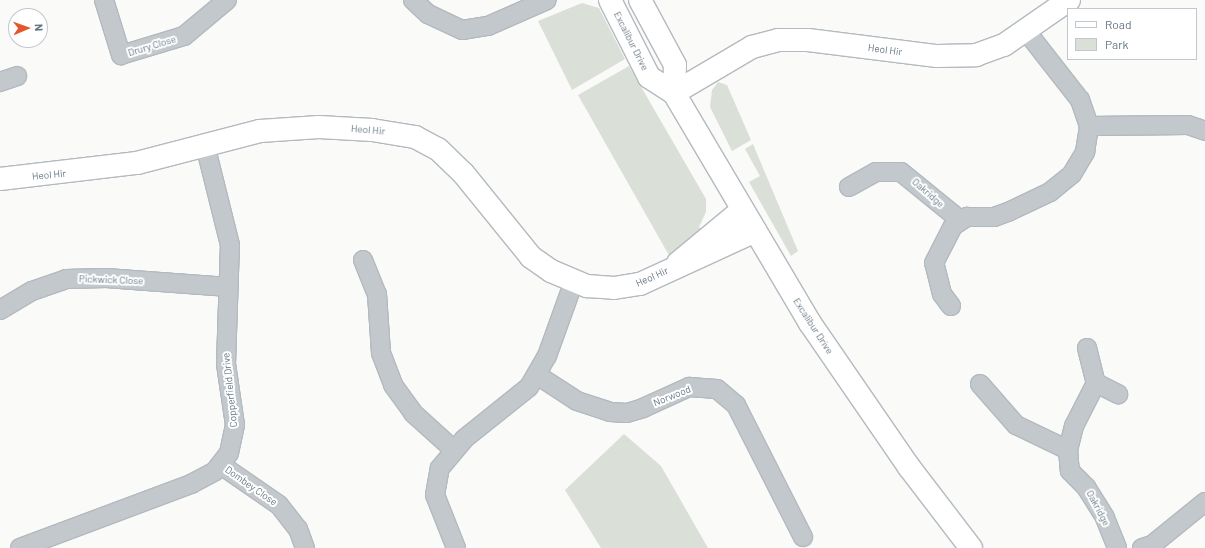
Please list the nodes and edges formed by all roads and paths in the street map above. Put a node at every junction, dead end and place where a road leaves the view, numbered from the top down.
1 (104, 0) edge
2 (227, 0) edge
3 (413, 0) edge
4 (547, 0) edge
5 (610, 0) edge
6 (640, 0) edge
7 (1069, 0) edge
8 (1026, 31) junction
9 (17, 76) dead end
10 (0, 82) edge
11 (674, 93) junction
12 (1089, 126) junction
13 (1205, 131) edge
14 (206, 144) junction
15 (0, 179) edge
16 (849, 186) dead end
17 (742, 210) junction
18 (960, 220) junction
19 (755, 232) junction
20 (363, 260) dead end
21 (675, 266) junction
22 (574, 281) junction
23 (229, 287) junction
24 (951, 306) dead end
25 (0, 310) edge
26 (1087, 348) dead end
27 (537, 375) junction
28 (1096, 383) junction
29 (980, 384) dead end
30 (1118, 394) dead end
31 (454, 450) junction
32 (1068, 450) junction
33 (221, 464) junction
34 (1205, 502) edge
35 (803, 537) dead end
36 (20, 548) edge
37 (305, 548) edge
38 (456, 548) edge
39 (971, 548) edge
40 (1117, 548) edge
41 (1142, 548) edge

1 - 2 street, Drury Close
3 - 4 street
5 - 11 street, Excalibur Drive
6 - 11 street
7 - 8 street, Heol Hir
8 - 11 street, Heol Hir
8 - 12 street
9 - 10 street
11 - 17 street, Excalibur Drive
12 - 13 street
12 - 18 street
14 - 15 street, Heol Hir
14 - 22 street, Heol Hir
14 - 23 street, Copperfield Drive
16 - 18 street, Oakridge
17 - 19 street, Excalibur Drive
17 - 21 street, Heol Hir
18 - 24 street
19 - 21 street, Heol Hir
19 - 39 street, Excalibur Drive
20 - 31 street
21 - 22 street, Heol Hir
22 - 27 street
23 - 25 street, Pickwick Close
23 - 33 street, Copperfield Drive
26 - 28 street
27 - 31 street
27 - 35 street, Norwood
28 - 30 street
28 - 32 street, Oakridge
29 - 32 street
31 - 38 street
32 - 40 street, Oakridge
33 - 36 street, Copperfield Drive
33 - 37 street, Dombey Close
34 - 41 street

